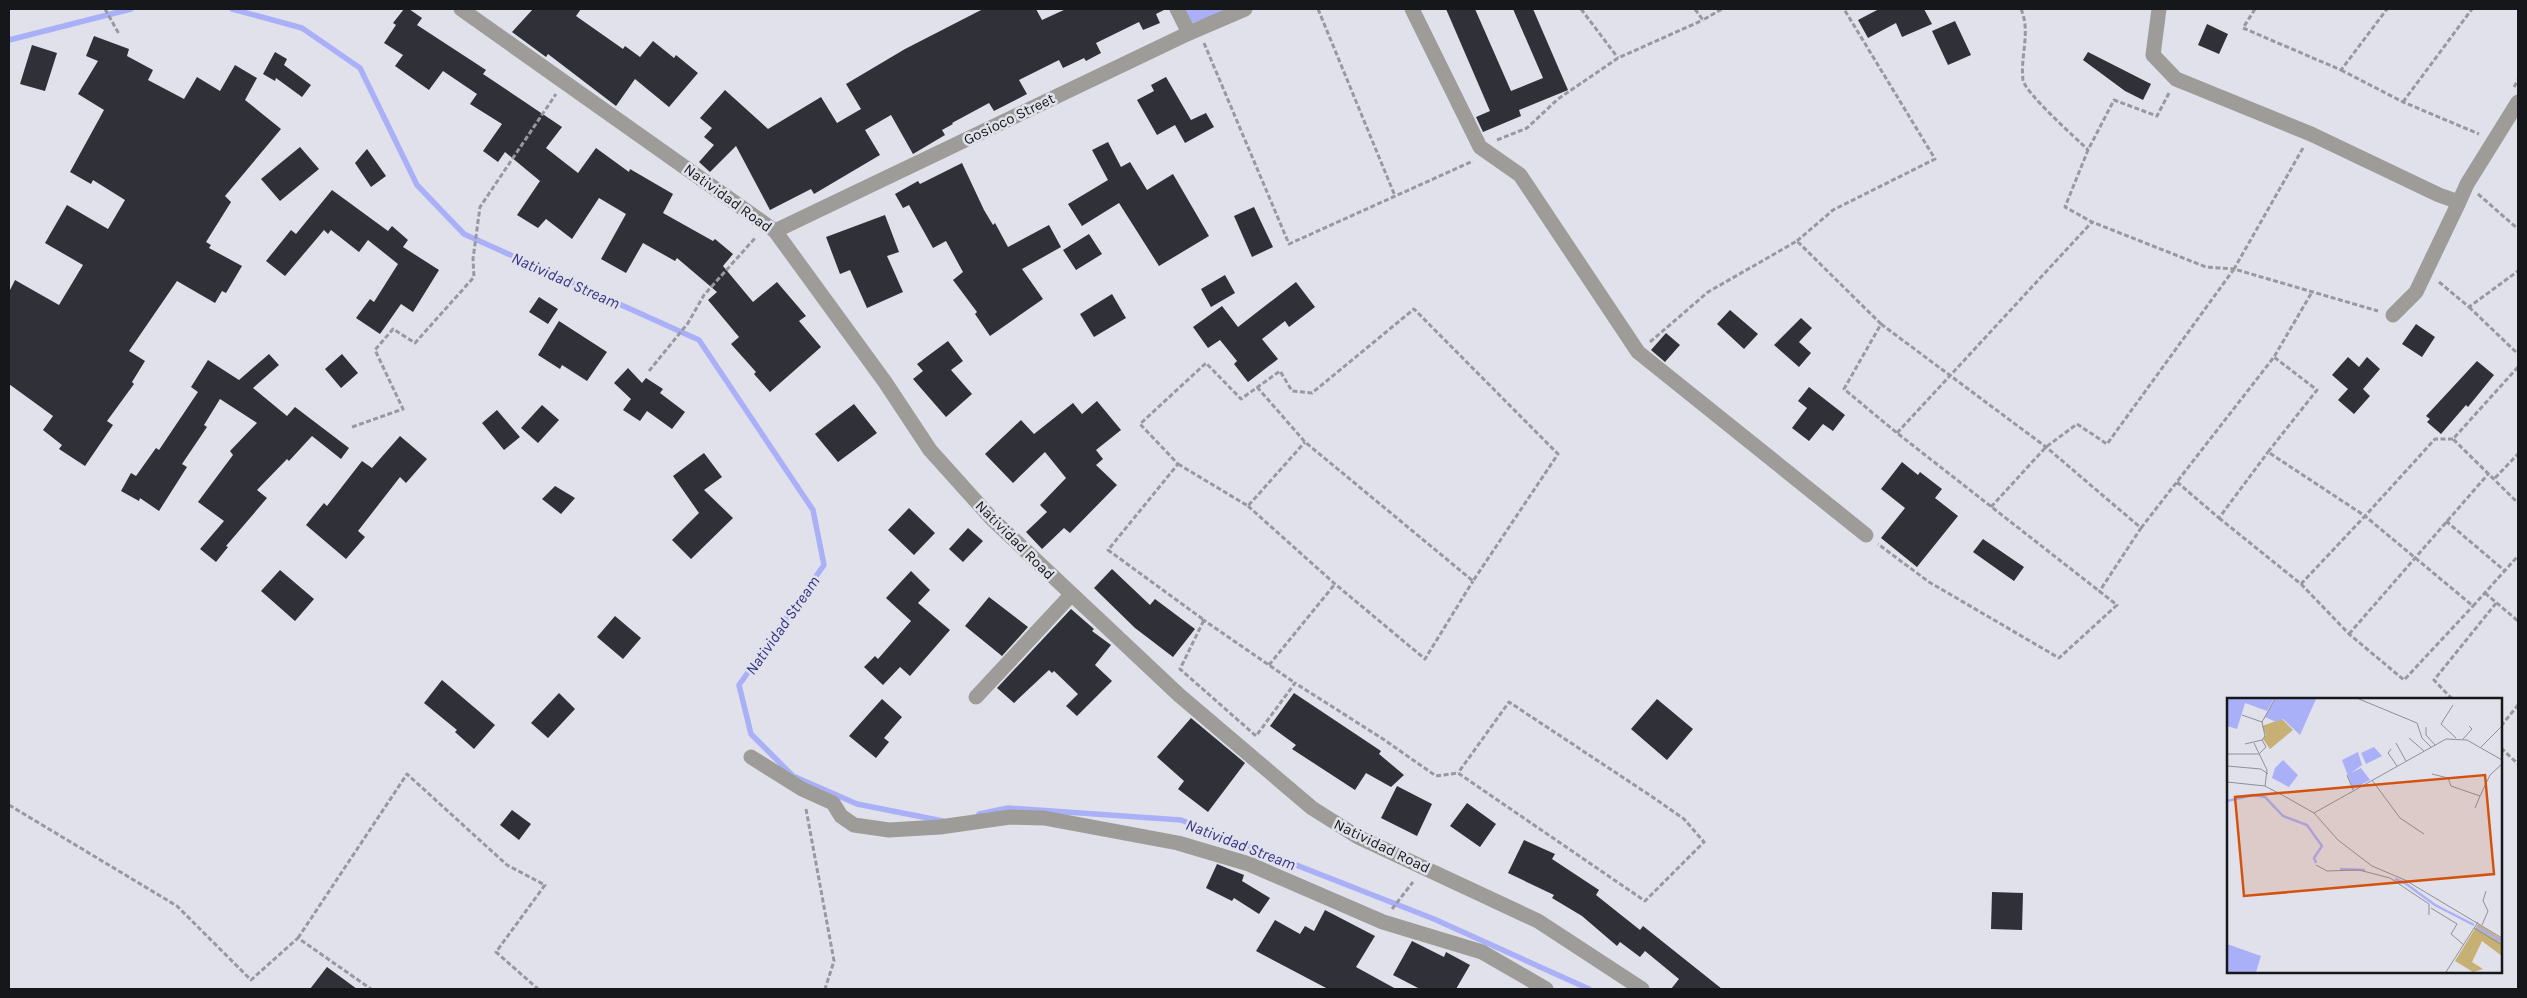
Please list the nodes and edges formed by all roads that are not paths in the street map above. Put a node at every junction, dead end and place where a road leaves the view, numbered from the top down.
1 (461, 9) edge
2 (1177, 9) edge
3 (1245, 9) edge
4 (1412, 9) edge
5 (2159, 9) edge
6 (1195, 34) junction
7 (2518, 102) edge
8 (2459, 202) junction
9 (771, 228) junction
10 (2393, 315) road end
11 (1866, 535) road end
12 (1071, 595) junction
13 (976, 697) dead end
14 (751, 757) dead end
15 (1546, 989) edge
16 (1642, 989) edge

1 - 9 street, Natividad Road
2 - 6 street
3 - 6 street, Gosioco Street
4 - 11 street
5 - 8 street
6 - 9 street, Gosioco Street
7 - 8 street
8 - 10 street
9 - 12 street, Natividad Road
12 - 13 street
12 - 16 street, Natividad Road
14 - 15 street

